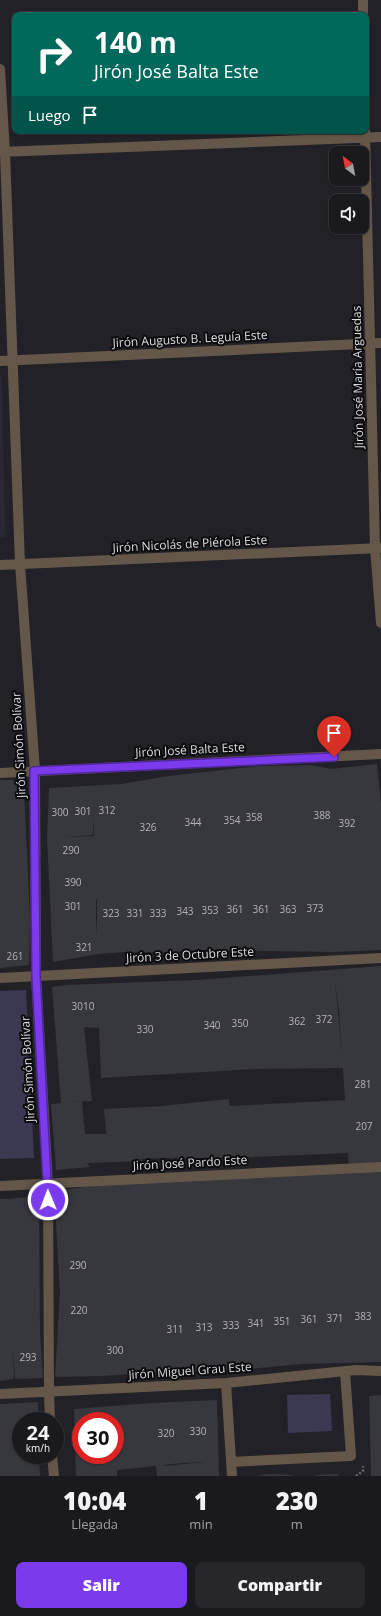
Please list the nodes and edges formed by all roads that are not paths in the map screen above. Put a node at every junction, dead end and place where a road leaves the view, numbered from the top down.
1 (363, 0) edge
2 (363, 12) edge
3 (0, 68) edge
4 (366, 134) edge
5 (381, 137) edge
6 (2, 152) edge
7 (381, 343) edge
8 (370, 344) junction
9 (13, 360) junction
10 (0, 361) edge
11 (378, 548) edge
12 (20, 564) junction
13 (0, 565) edge
14 (381, 623) edge
15 (381, 754) edge
16 (34, 771) junction
17 (0, 773) edge
18 (381, 958) edge
19 (36, 976) junction
20 (0, 978) edge
21 (381, 1167) edge
22 (48, 1185) junction
23 (0, 1186) edge
24 (344, 1371) junction
25 (381, 1371) edge
26 (226, 1383) junction
27 (49, 1392) junction
28 (0, 1394) edge
29 (50, 1412) edge
30 (231, 1462) junction
31 (53, 1464) edge
32 (54, 1476) edge
33 (232, 1476) edge

1 - 2 street
3 - 6 street, Jirón Simón Bolívar
4 - 5 street
4 - 6 street
4 - 8 street, Jirón José María Arguedas
6 - 9 street, Jirón Simón Bolívar
7 - 8 street, Jirón Augusto B. Leguía Este
8 - 9 street, Jirón Augusto B. Leguía Este
8 - 11 street, Jirón José María Arguedas
9 - 10 street, Jirón Augusto B. Leguía Este
9 - 12 street, Jirón Simón Bolívar
11 - 12 street, Jirón Nicolás de Piérola Este
11 - 14 street, Jirón José María Arguedas
12 - 13 street, Jirón Nicolás de Piérola Este
12 - 16 street, Jirón Simón Bolívar
15 - 16 street, Jirón José Balta Este
16 - 17 street, Jirón José Balta Este
16 - 19 street, Jirón Simón Bolívar
18 - 19 street, Jirón 3 de Octubre Este
19 - 20 street, Jirón 3 de Octubre Este
19 - 22 street, Jirón Simón Bolívar
21 - 22 street, Jirón José Pardo Este
22 - 23 street, Jirón José Pardo Este
22 - 27 street, Jirón Simón Bolívar
24 - 25 street, Jirón Miguel Grau Este
24 - 26 street, Jirón Miguel Grau Este
24 - 30 street
26 - 27 street, Jirón Miguel Grau Este
26 - 30 street
27 - 28 street, Jirón Miguel Grau Este
27 - 29 street, Jirón Simón Bolívar
30 - 33 street
31 - 32 street

